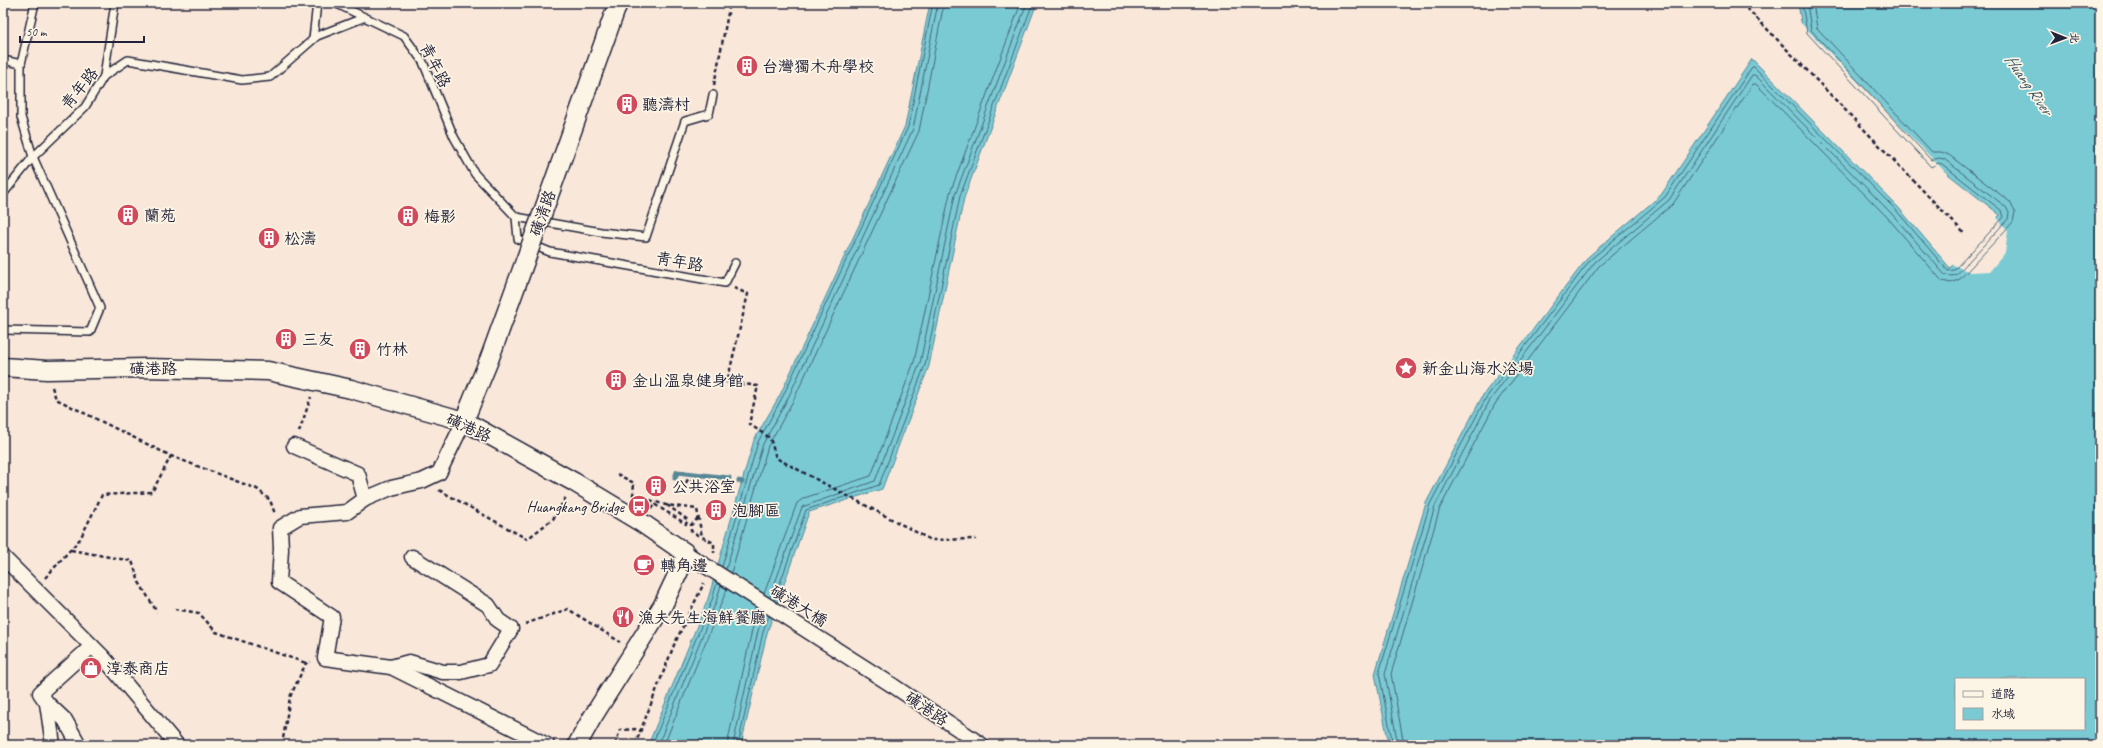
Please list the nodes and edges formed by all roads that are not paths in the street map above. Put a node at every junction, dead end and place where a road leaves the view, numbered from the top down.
1 (35, 3) edge
2 (115, 3) edge
3 (317, 3) edge
4 (335, 3) edge
5 (618, 3) edge
6 (363, 18) junction
7 (313, 39) junction
8 (3, 60) edge
9 (21, 64) junction
10 (104, 76) junction
11 (713, 95) road end
12 (32, 157) junction
13 (3, 194) edge
14 (516, 217) junction
15 (735, 263) dead end
16 (3, 330) edge
17 (3, 367) edge
18 (464, 421) junction
19 (294, 446) road end
20 (365, 499) junction
21 (687, 554) junction
22 (3, 557) edge
23 (412, 557) dead end
24 (92, 646) junction
25 (392, 667) junction
26 (892, 685) joint
27 (47, 703) junction
28 (53, 745) edge
29 (79, 745) edge
30 (177, 745) edge
31 (547, 745) edge
32 (577, 745) edge
33 (982, 745) edge

1 - 9 lane
2 - 10 lane
3 - 7 lane
4 - 6 lane
5 - 18 street, 磺清路, bridge
6 - 7 lane, 青年路
6 - 14 lane, 青年路
7 - 10 lane, 青年路
8 - 9 lane
9 - 12 lane
10 - 12 lane, 青年路
11 - 14 lane
12 - 13 lane, 青年路
12 - 16 lane
14 - 15 lane, 青年路
17 - 18 street, 磺港路
18 - 20 street
18 - 21 street, 磺港路
19 - 20 street
20 - 25 street
21 - 26 street, 磺港大橋, bridge
21 - 32 street
22 - 24 street
23 - 25 street
24 - 27 street
24 - 30 street
25 - 31 street
26 - 33 street, 磺港路
27 - 28 street
27 - 29 street

